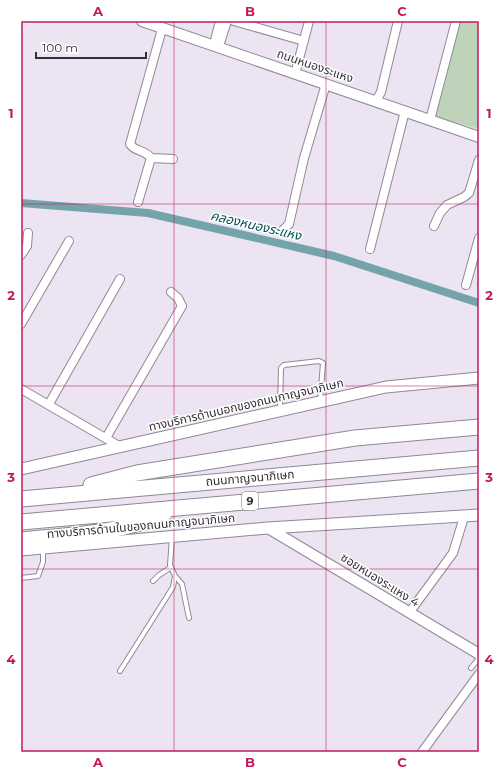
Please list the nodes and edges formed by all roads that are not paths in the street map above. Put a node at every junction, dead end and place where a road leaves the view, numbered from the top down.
1 (142, 21) edge
2 (220, 21) edge
3 (226, 21) edge
4 (234, 21) edge
5 (309, 21) edge
6 (398, 21) edge
7 (456, 21) edge
8 (162, 29) junction
9 (304, 41) junction
10 (217, 45) junction
11 (295, 74) junction
12 (326, 84) junction
13 (376, 102) junction
14 (405, 111) junction
15 (430, 120) junction
16 (479, 137) edge
17 (151, 158) junction
18 (173, 159) dead end
19 (479, 160) edge
20 (138, 202) dead end
21 (434, 226) dead end
22 (283, 230) dead end
23 (28, 233) dead end
24 (479, 238) edge
25 (69, 241) dead end
26 (370, 249) dead end
27 (21, 255) edge
28 (120, 279) dead end
29 (466, 286) dead end
30 (171, 292) dead end
31 (21, 324) edge
32 (479, 378) edge
33 (21, 389) edge
34 (320, 402) junction
35 (49, 404) junction
36 (280, 410) junction
37 (479, 427) edge
38 (106, 438) junction
39 (119, 446) junction
40 (479, 458) edge
41 (21, 469) edge
42 (479, 481) edge
43 (48, 496) junction
44 (21, 499) edge
45 (177, 508) junction
46 (479, 515) edge
47 (464, 517) junction
48 (21, 522) edge
49 (268, 528) junction
50 (172, 537) junction
51 (21, 540) edge
52 (42, 548) junction
53 (21, 550) edge
54 (170, 568) junction
55 (175, 576) junction
56 (21, 578) edge
57 (153, 582) dead end
58 (409, 613) junction
59 (189, 618) dead end
60 (479, 654) edge
61 (479, 658) edge
62 (471, 668) dead end
63 (120, 671) dead end
64 (479, 674) edge
65 (422, 752) edge

1 - 8 street, ถนนหนองระแหง
2 - 10 street
3 - 10 street
4 - 9 street
5 - 9 street
6 - 13 street
7 - 15 street
8 - 10 street, ถนนหนองระแหง
8 - 17 street
9 - 11 street
10 - 11 street, ถนนหนองระแหง
11 - 12 street, ถนนหนองระแหง
12 - 13 street, ถนนหนองระแหง
12 - 22 street
13 - 14 street, ถนนหนองระแหง
14 - 15 street, ถนนหนองระแหง
14 - 26 street
15 - 16 street, ถนนหนองระแหง
17 - 18 street
17 - 20 street
19 - 21 street
23 - 27 street
24 - 29 street
25 - 31 street
28 - 35 street
30 - 38 street
32 - 34 main road, ทางบริการด้านนอกของถนนกาญจนาภิเษก
33 - 35 street
34 - 36 main road, ทางบริการด้านนอกของถนนกาญจนาภิเษก
34 - 36 lane
35 - 38 street
36 - 39 main road, ทางบริการด้านนอกของถนนกาญจนาภิเษก
37 - 43 highway
38 - 39 street
39 - 41 main road, ทางบริการด้านนอกของถนนกาญจนาภิเษก
40 - 43 highway, ถนนกาญจนาภิเษก / 9
42 - 45 highway, ถนนกาญจนาภิเษก / 9
43 - 44 highway, ถนนกาญจนาภิเษก / 9
45 - 48 highway, ถนนกาญจนาภิเษก / 9
45 - 51 highway
46 - 47 main road, ทางบริการด้านในของถนนกาญจนาภิเษก
47 - 49 main road, ทางบริการด้านในของถนนกาญจนาภิเษก
47 - 58 street
49 - 50 main road, ทางบริการด้านในของถนนกาญจนาภิเษก
49 - 58 street, ซอยหนองระแหง 4
50 - 52 main road, ทางบริการด้านในของถนนกาญจนาภิเษก
50 - 54 lane
52 - 53 main road, ทางบริการด้านในของถนนกาญจนาภิเษก
52 - 56 lane
54 - 55 lane
54 - 57 lane
55 - 59 lane
55 - 63 lane
58 - 60 street, ซอยหนองระแหง 4
61 - 62 lane
64 - 65 street

